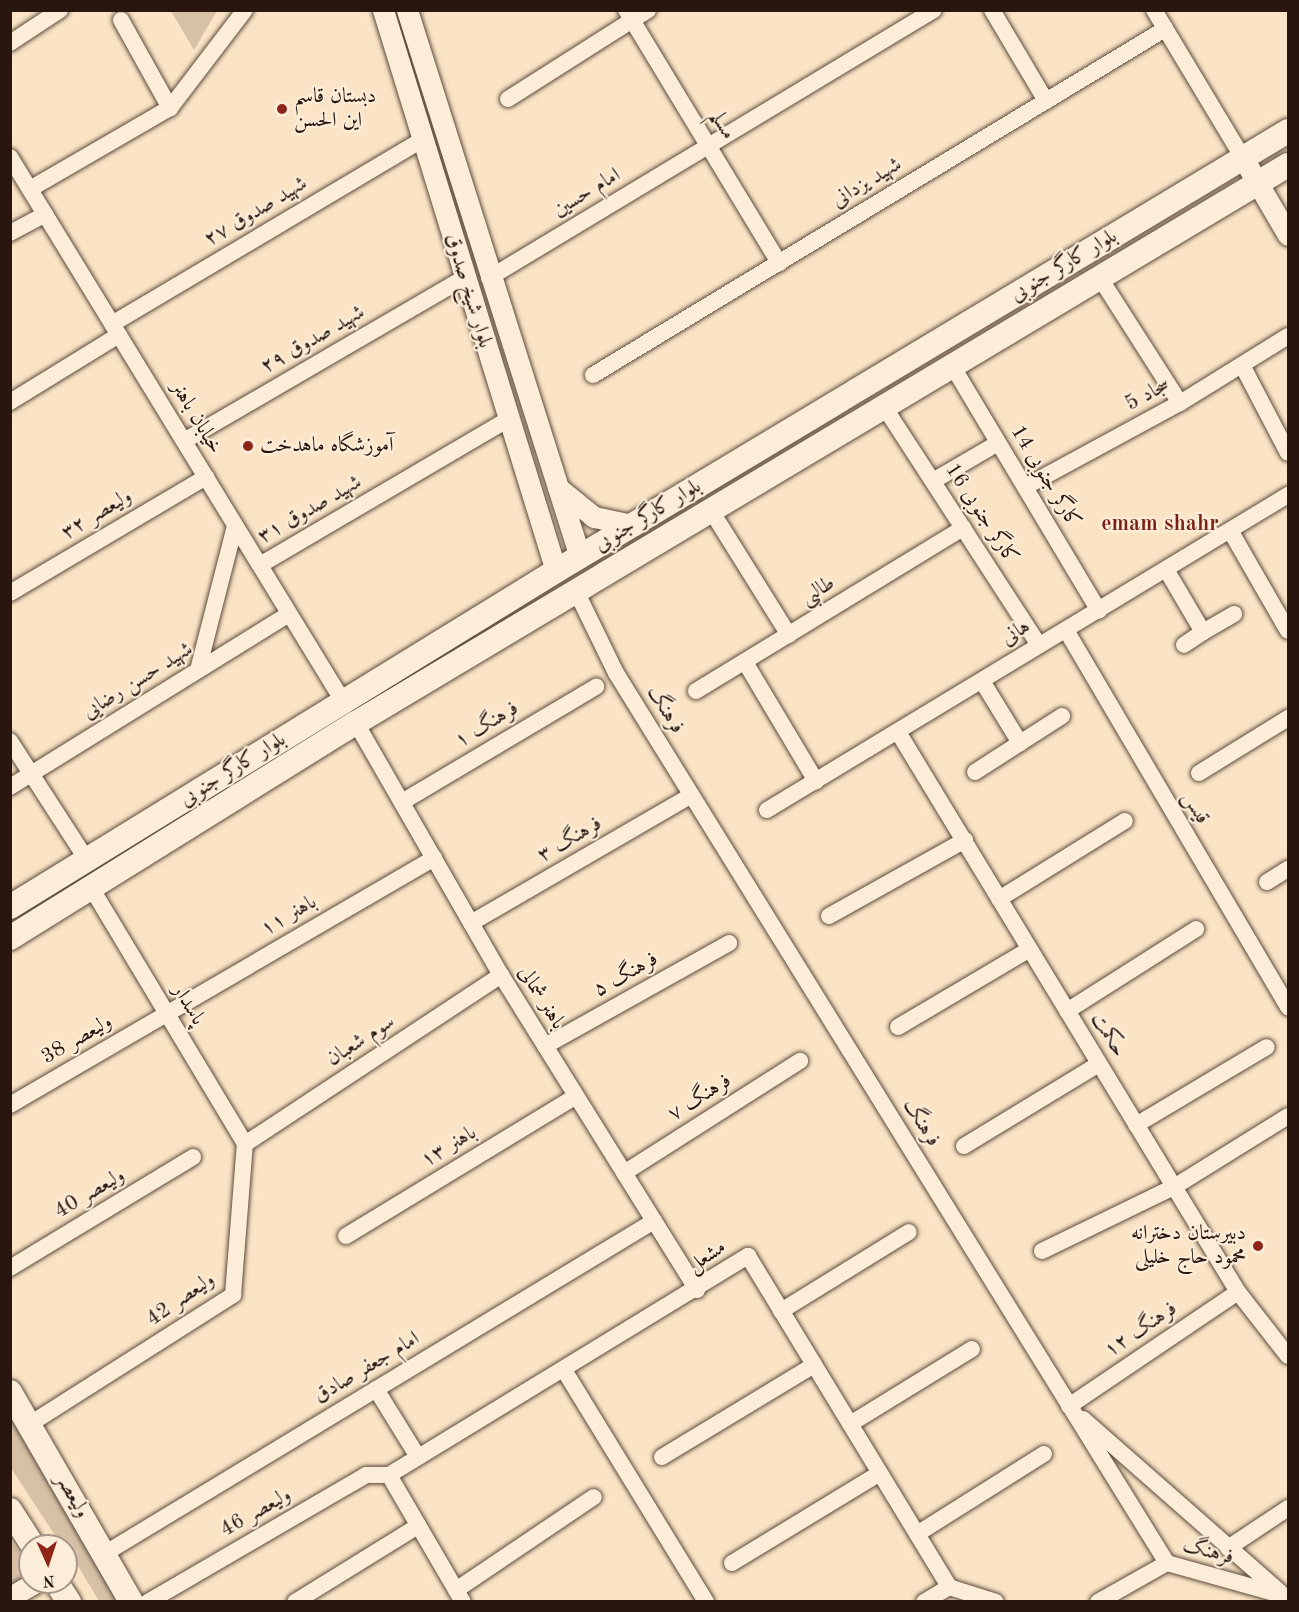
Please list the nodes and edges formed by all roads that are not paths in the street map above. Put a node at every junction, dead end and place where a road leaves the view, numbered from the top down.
1 (60, 10) edge
2 (383, 10) edge
3 (408, 10) edge
4 (648, 10) edge
5 (934, 10) edge
6 (992, 10) edge
7 (1154, 10) edge
8 (240, 12) edge
9 (629, 15) edge
10 (121, 20) dead end
11 (1165, 29) junction
12 (10, 43) edge
13 (508, 99) dead end
14 (1046, 101) junction
15 (170, 108) junction
16 (1288, 131) edge
17 (422, 140) junction
18 (708, 146) junction
19 (10, 157) edge
20 (1244, 158) junction
21 (1288, 165) edge
22 (1259, 183) junction
23 (30, 189) junction
24 (45, 214) junction
25 (10, 233) edge
26 (1288, 235) edge
27 (779, 262) junction
28 (464, 278) junction
29 (489, 278) junction
30 (1100, 278) junction
31 (116, 329) junction
32 (1288, 336) edge
33 (1242, 365) junction
34 (953, 367) junction
35 (593, 375) dead end
36 (10, 402) edge
37 (1180, 403) junction
38 (885, 408) junction
39 (507, 420) junction
40 (184, 441) junction
41 (998, 443) junction
42 (1288, 453) edge
43 (206, 477) junction
44 (933, 481) junction
45 (556, 487) junction
46 (1026, 487) junction
47 (1288, 495) edge
48 (712, 512) junction
49 (633, 525) junction
50 (235, 526) junction
51 (963, 528) junction
52 (1231, 532) junction
53 (580, 557) junction
54 (260, 565) junction
55 (556, 571) junction
56 (1167, 572) junction
57 (10, 592) edge
58 (577, 593) junction
59 (1099, 610) junction
60 (290, 614) junction
61 (1234, 614) dead end
62 (1066, 630) junction
63 (1288, 631) edge
64 (1203, 632) junction
65 (789, 635) junction
66 (1039, 645) junction
67 (1184, 645) dead end
68 (745, 662) junction
69 (198, 670) junction
70 (982, 681) junction
71 (596, 687) dead end
72 (696, 691) dead end
73 (344, 702) junction
74 (1062, 716) dead end
75 (1288, 718) edge
76 (313, 722) junction
77 (356, 723) junction
78 (898, 732) junction
79 (10, 741) edge
80 (1020, 743) junction
81 (321, 745) junction
82 (975, 772) dead end
83 (1199, 773) dead end
84 (31, 775) junction
85 (816, 781) junction
86 (10, 787) edge
87 (692, 795) junction
88 (402, 802) junction
89 (767, 810) dead end
90 (1125, 821) dead end
91 (965, 840) junction
92 (434, 858) junction
93 (87, 860) junction
94 (1288, 868) edge
95 (1267, 882) dead end
96 (92, 889) junction
97 (999, 898) junction
98 (10, 907) edge
99 (829, 916) dead end
100 (471, 923) junction
101 (1196, 929) dead end
102 (10, 938) edge
103 (729, 943) dead end
104 (1029, 949) junction
105 (501, 975) junction
106 (1288, 1007) edge
107 (1067, 1011) junction
108 (167, 1013) junction
109 (898, 1027) dead end
110 (545, 1046) junction
111 (1267, 1047) dead end
112 (800, 1061) dead end
113 (1099, 1064) junction
114 (576, 1096) junction
115 (10, 1105) edge
116 (1288, 1116) edge
117 (1136, 1125) junction
118 (245, 1144) junction
119 (964, 1146) dead end
120 (194, 1158) dead end
121 (624, 1173) junction
122 (1174, 1187) junction
123 (654, 1221) junction
124 (909, 1232) dead end
125 (346, 1236) dead end
126 (1042, 1251) dead end
127 (10, 1268) edge
128 (697, 1290) junction
129 (1238, 1292) junction
130 (781, 1311) junction
131 (972, 1348) dead end
132 (1288, 1356) edge
133 (814, 1365) junction
134 (564, 1370) junction
135 (376, 1389) junction
136 (10, 1392) edge
137 (1069, 1406) junction
138 (30, 1424) junction
139 (850, 1424) junction
140 (1044, 1454) dead end
141 (418, 1457) junction
142 (662, 1457) dead end
143 (880, 1473) junction
144 (388, 1474) junction
145 (594, 1497) dead end
146 (1288, 1508) edge
147 (10, 1510) edge
148 (418, 1526) junction
149 (25, 1534) edge
150 (916, 1534) junction
151 (1228, 1548) junction
152 (104, 1554) junction
153 (732, 1563) dead end
154 (1167, 1563) junction
155 (949, 1587) junction
156 (459, 1596) edge
157 (1283, 1600) edge
158 (131, 1602) edge
159 (148, 1602) edge
160 (295, 1602) edge
161 (706, 1602) edge
162 (924, 1602) edge
163 (996, 1602) edge
164 (1098, 1602) edge

1 - 12 street
2 - 17 street, بلوار شیخ صدوق
3 - 29 street, بلوار شیخ صدوق
4 - 9 street
5 - 18 street, امام حسین
6 - 14 street
7 - 11 street
8 - 15 street
9 - 13 street
9 - 18 street, مسلم
10 - 15 street
11 - 14 street, شهید یزدانی
11 - 20 street
14 - 27 street, شهید یزدانی
15 - 23 street
16 - 20 main road, بلوار کارگر جنوبی
17 - 28 street, بلوار شیخ صدوق
17 - 31 street, شهید صدوق ۲۷
18 - 27 street, مسلم
18 - 29 street, امام حسین
19 - 23 street, خیابان باهنر
20 - 22 street
20 - 49 main road, بلوار کارگر جنوبی
21 - 22 main road, بلوار کارگر جنوبی
22 - 26 street
22 - 30 main road, بلوار کارگر جنوبی
23 - 24 street, خیابان باهنر
24 - 25 street
24 - 31 street, خیابان باهنر
27 - 35 street, شهید یزدانی
28 - 39 street, بلوار شیخ صدوق
28 - 40 street, شهید صدوق ۲۹
29 - 45 street, بلوار شیخ صدوق
30 - 34 main road, بلوار کارگر جنوبی
30 - 37 street
31 - 36 street, شهید صدوق ۲۷
31 - 40 street, خیابان باهنر
32 - 33 street, سجاد 5
33 - 37 street, سجاد 5
33 - 42 street
34 - 38 main road, بلوار کارگر جنوبی
34 - 41 street, کارگر جنوبی 14
37 - 46 street, سجاد 5
38 - 44 street, کارگر جنوبی 16
38 - 48 main road, بلوار کارگر جنوبی
39 - 54 street, شهید صدوق ۳۱
39 - 55 street, بلوار شیخ صدوق
40 - 43 street, خیابان باهنر
41 - 44 street
41 - 46 street, کارگر جنوبی 14
43 - 50 street, خیابان باهنر
43 - 57 street, ولیعصر ۳۲
44 - 51 street, کارگر جنوبی 16
45 - 49 street
45 - 53 street, بلوار شیخ صدوق
46 - 59 street, کارگر جنوبی 14
47 - 52 street, هانی
48 - 58 main road, بلوار کارگر جنوبی
48 - 65 street
49 - 53 main road, بلوار کارگر جنوبی
50 - 54 street, خیابان باهنر
50 - 69 street
51 - 65 street, طالبی
51 - 66 street, کارگر جنوبی 16
52 - 56 street, هانی
52 - 63 street
53 - 55 main road, بلوار کارگر جنوبی
53 - 58 main road
54 - 60 street, خیابان باهنر
55 - 58 main road
55 - 73 main road, بلوار کارگر جنوبی
56 - 59 street, هانی
56 - 64 street
58 - 77 main road, بلوار کارگر جنوبی
58 - 87 street, فرهنگ
59 - 62 street, هانی
60 - 69 street, شهید حسن رضایی
60 - 73 street, خیابان باهنر
61 - 64 street
62 - 66 street, هانی
62 - 106 street, قیس
64 - 67 street
65 - 68 street, طالبی
66 - 70 street, هانی
68 - 72 street, طالبی
68 - 85 street
69 - 84 street, شهید حسن رضایی
70 - 78 street, هانی
70 - 80 street
71 - 88 street, فرهنگ ۱
73 - 76 main road, بلوار کارگر جنوبی
73 - 77 main road
74 - 80 street
75 - 83 street
76 - 81 main road
76 - 93 main road, بلوار کارگر جنوبی
77 - 81 main road, بلوار کارگر جنوبی
77 - 88 street, باهنر شمالی
78 - 85 street, هانی
78 - 91 street, حکمت
79 - 84 street
80 - 82 street
81 - 96 main road, بلوار کارگر جنوبی
84 - 86 street, شهید حسن رضایی
84 - 93 street
85 - 89 street, هانی
87 - 100 street, فرهنگ ۳
87 - 137 street, فرهنگ
88 - 92 street, باهنر شمالی
90 - 97 street
91 - 97 street, حکمت
91 - 99 street
92 - 100 street, باهنر شمالی
92 - 108 street, باهنر ۱۱
93 - 98 main road, بلوار کارگر جنوبی
94 - 95 street
96 - 102 main road, بلوار کارگر جنوبی
96 - 108 street, پاسدار
97 - 104 street, حکمت
100 - 105 street, باهنر شمالی
101 - 107 street
103 - 110 street, فرهنگ ۵
104 - 107 street, حکمت
104 - 109 street
105 - 110 street, باهنر شمالی
105 - 118 street, سوم شعبان
107 - 113 street, حکمت
108 - 115 street, ولیعصر 38
108 - 118 street, پاسدار
110 - 114 street, باهنر شمالی
111 - 117 street
112 - 121 street, فرهنگ ۷
113 - 117 street, حکمت
113 - 119 street
114 - 121 street, باهنر شمالی
114 - 125 street, باهنر ۱۳
116 - 122 street
117 - 122 street, حکمت
118 - 138 street, ولیعصر 42
120 - 127 street, ولیعصر 40
121 - 123 street, باهنر شمالی
122 - 126 street
122 - 129 street, حکمت
123 - 128 street, باهنر شمالی
123 - 135 street, امام جعفر صادق
124 - 130 street
128 - 130 street, مشعل
128 - 134 street, مشعل
129 - 132 street, حکمت
129 - 137 street, فرهنگ ۱۲
130 - 133 street, مشعل
131 - 139 street
133 - 139 street, مشعل
133 - 142 street
134 - 141 street, مشعل
134 - 161 street
135 - 141 street
135 - 152 street, امام جعفر صادق
136 - 138 main road, ولیعصر
137 - 151 street
137 - 154 street, فرهنگ
138 - 152 main road, ولیعصر
139 - 143 street, مشعل
140 - 150 street
141 - 144 street, مشعل
143 - 150 street, مشعل
143 - 153 street
144 - 148 street
144 - 159 street, ولیعصر 46
145 - 156 street
146 - 151 street
147 - 149 main road
148 - 156 street
148 - 160 street
150 - 155 street, مشعل
151 - 157 street
152 - 158 main road, ولیعصر
154 - 157 street, فرهنگ
154 - 164 street
155 - 162 street
155 - 163 street

